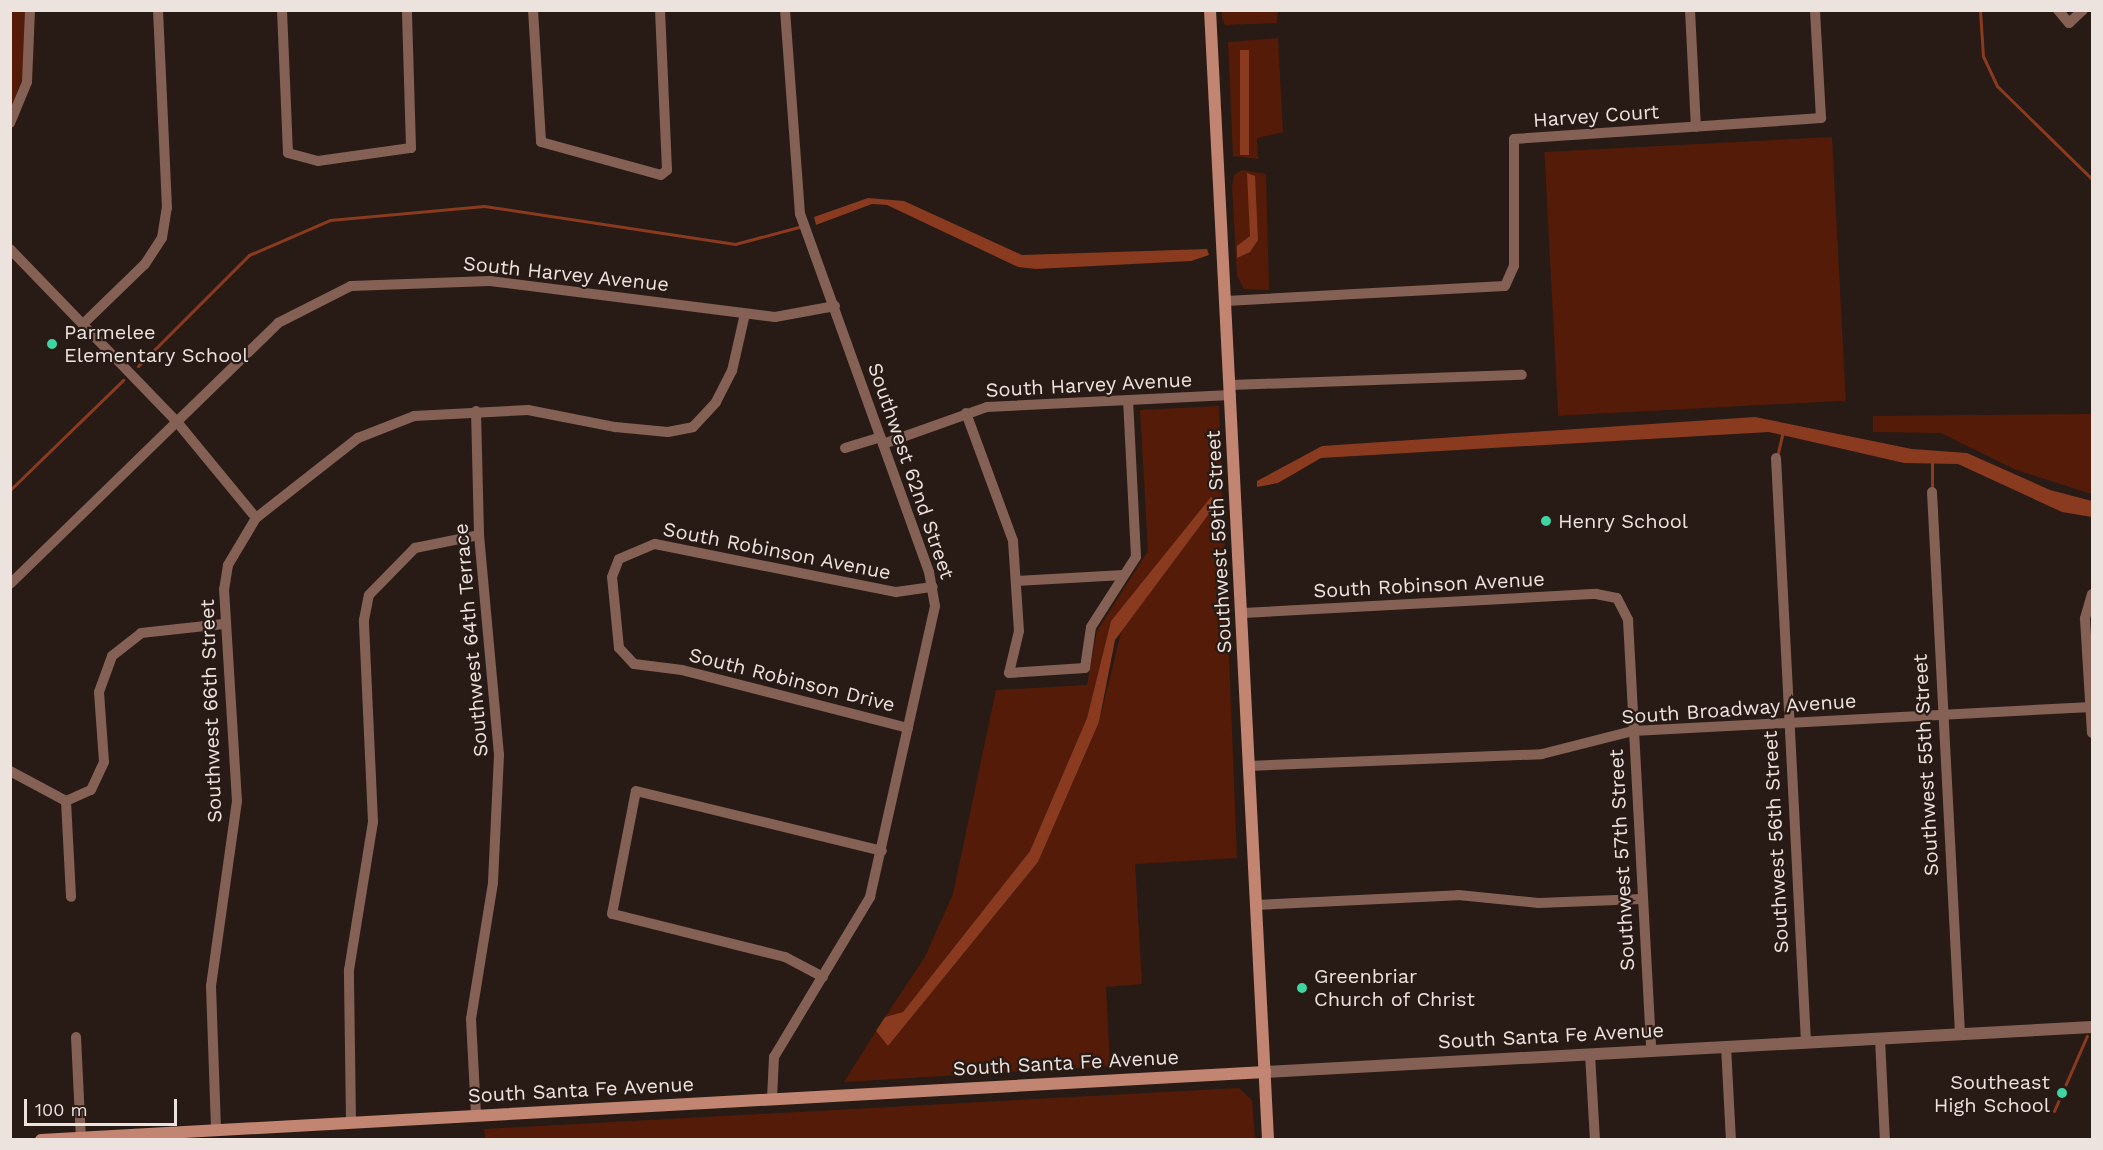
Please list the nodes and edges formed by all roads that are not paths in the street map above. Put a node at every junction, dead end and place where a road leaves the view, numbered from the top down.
1 (30, 10) edge
2 (158, 10) edge
3 (282, 10) edge
4 (407, 10) edge
5 (534, 10) edge
6 (660, 10) edge
7 (785, 10) edge
8 (1210, 10) edge
9 (1690, 10) edge
10 (1815, 10) edge
11 (2058, 10) edge
12 (2083, 10) edge
13 (10, 123) edge
14 (1696, 127) junction
15 (10, 249) edge
16 (1226, 300) junction
17 (835, 306) junction
18 (745, 314) junction
19 (83, 324) junction
20 (1522, 375) dead end
21 (1231, 390) junction
22 (1128, 400) junction
23 (476, 411) junction
24 (966, 413) junction
25 (177, 422) junction
26 (882, 440) junction
27 (845, 448) dead end
28 (1776, 458) dead end
29 (1932, 492) dead end
30 (256, 518) junction
31 (479, 535) junction
32 (1124, 575) junction
33 (1016, 581) junction
34 (10, 584) edge
35 (933, 587) junction
36 (2092, 595) edge
37 (612, 597) joint
38 (1617, 598) joint
39 (1243, 613) junction
40 (224, 624) junction
41 (2091, 707) junction
42 (1941, 716) junction
43 (1788, 721) junction
44 (908, 728) junction
45 (1633, 731) junction
46 (2092, 733) edge
47 (1248, 766) junction
48 (10, 771) edge
49 (66, 801) junction
50 (882, 851) junction
51 (71, 897) dead end
52 (1642, 899) junction
53 (1256, 905) junction
54 (824, 977) junction
55 (2092, 1028) edge
56 (1960, 1034) junction
57 (75, 1036) dead end
58 (1880, 1039) junction
59 (1806, 1043) junction
60 (1726, 1046) junction
61 (1651, 1050) junction
62 (1590, 1054) junction
63 (1265, 1072) junction
64 (772, 1099) junction
65 (476, 1115) junction
66 (351, 1122) junction
67 (216, 1130) junction
68 (81, 1137) junction
69 (41, 1140) edge
70 (1268, 1140) edge
71 (1595, 1140) edge
72 (1731, 1140) edge
73 (1885, 1140) edge

1 - 13 street
2 - 19 street
3 - 4 street
5 - 6 street
7 - 17 street, Southwest 62nd Street
8 - 16 main road, Southwest 59th Street
9 - 14 street
10 - 14 street, Harvey Court
11 - 12 street
14 - 16 street, Harvey Court
15 - 19 street
16 - 21 main road, Southwest 59th Street
17 - 18 street, South Harvey Avenue
17 - 26 street, Southwest 62nd Street
18 - 23 street
18 - 25 street, South Harvey Avenue
19 - 25 street
20 - 21 street, South Harvey Avenue
21 - 22 street, South Harvey Avenue
21 - 39 main road, Southwest 59th Street
22 - 24 street, South Harvey Avenue
22 - 32 street
23 - 30 street
23 - 31 street, Southwest 64th Terrace
24 - 26 street, South Harvey Avenue
24 - 33 street
25 - 30 street
25 - 34 street, South Harvey Avenue
26 - 27 street, South Harvey Avenue
26 - 35 street, Southwest 62nd Street
28 - 43 street, Southwest 56th Street
29 - 42 street, Southwest 55th Street
30 - 40 street, Southwest 66th Street
31 - 65 street, Southwest 64th Terrace
31 - 66 street
32 - 33 street
32 - 33 street
35 - 37 street, South Robinson Avenue
35 - 44 street, Southwest 62nd Street
36 - 41 street
37 - 44 street, South Robinson Drive
38 - 39 street, South Robinson Avenue
38 - 45 street, Southwest 57th Street
39 - 47 main road, Southwest 59th Street
40 - 49 street
40 - 67 street, Southwest 66th Street
41 - 42 street, South Broadway Avenue
41 - 46 street
42 - 43 street, South Broadway Avenue
42 - 56 street, Southwest 55th Street
43 - 45 street, South Broadway Avenue
43 - 59 street, Southwest 56th Street
44 - 50 street, Southwest 62nd Street
45 - 47 street, South Broadway Avenue
45 - 52 street, Southwest 57th Street
47 - 53 main road, Southwest 59th Street
48 - 49 street
49 - 51 street
50 - 54 street, Southwest 62nd Street
50 - 54 street
52 - 53 street
52 - 61 street, Southwest 57th Street
53 - 63 main road, Southwest 59th Street
54 - 64 street, Southwest 62nd Street
55 - 56 street, South Santa Fe Avenue
56 - 58 street, South Santa Fe Avenue
57 - 68 street
58 - 59 street, South Santa Fe Avenue
58 - 73 street
59 - 60 street, South Santa Fe Avenue
60 - 61 street, South Santa Fe Avenue
60 - 72 street
61 - 62 street, South Santa Fe Avenue
62 - 63 street, South Santa Fe Avenue
62 - 71 street
63 - 64 main road, South Santa Fe Avenue
63 - 70 main road, Southwest 59th Street
64 - 65 main road, South Santa Fe Avenue
65 - 66 main road, South Santa Fe Avenue
66 - 67 main road, South Santa Fe Avenue
67 - 68 main road, South Santa Fe Avenue
68 - 69 main road, South Santa Fe Avenue

